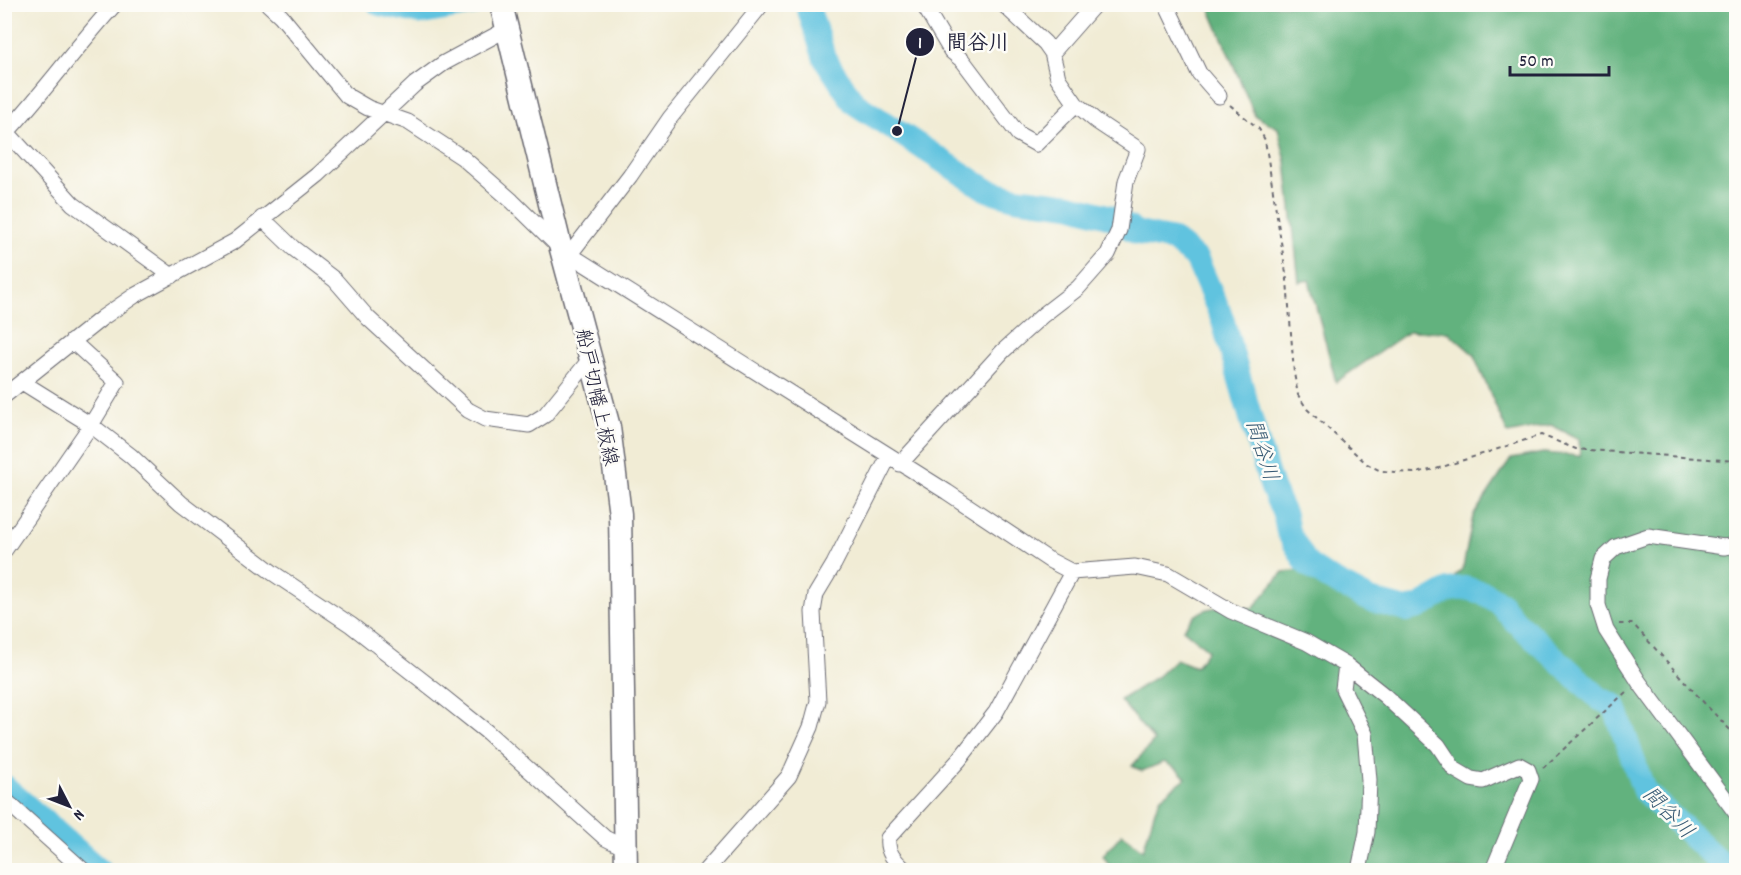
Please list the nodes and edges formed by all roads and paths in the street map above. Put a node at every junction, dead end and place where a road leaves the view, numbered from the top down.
1 (115, 4) edge
2 (268, 4) edge
3 (501, 4) edge
4 (762, 4) edge
5 (923, 4) edge
6 (1003, 4) edge
7 (1095, 4) edge
8 (1166, 4) edge
9 (507, 28) junction
10 (1052, 53) junction
11 (1219, 96) joint
12 (1076, 104) junction
13 (384, 114) junction
14 (6, 130) edge
15 (262, 218) junction
16 (566, 251) junction
17 (172, 276) junction
18 (72, 341) junction
19 (591, 358) junction
20 (22, 382) junction
21 (4, 396) edge
22 (92, 425) junction
23 (895, 460) junction
24 (1737, 461) edge
25 (1737, 545) edge
26 (4, 551) edge
27 (1072, 572) junction
28 (1737, 618) edge
29 (1606, 630) junction
30 (1737, 651) edge
31 (1346, 664) junction
32 (1615, 701) dead end
33 (1737, 736) edge
34 (1532, 779) junction
35 (4, 799) edge
36 (1737, 813) edge
37 (626, 859) edge
38 (84, 870) edge
39 (706, 870) edge
40 (904, 870) edge
41 (1359, 870) edge
42 (1493, 870) edge

1 - 14 street
2 - 13 street
3 - 9 main road, 船戸切幡上板線
4 - 16 street
5 - 12 street
6 - 10 street
7 - 10 street
8 - 11 street
9 - 13 street
9 - 16 main road, 船戸切幡上板線
10 - 12 street
11 - 24 path
12 - 23 street
13 - 15 street
13 - 16 street
14 - 17 street
15 - 17 street
15 - 19 street
16 - 19 main road, 船戸切幡上板線
16 - 23 street
17 - 18 street
18 - 20 street
18 - 22 street
19 - 37 main road, 船戸切幡上板線
20 - 21 street
20 - 22 street
22 - 26 street
22 - 37 street
23 - 27 street
23 - 39 street
25 - 29 street
27 - 31 street
27 - 40 street
28 - 30 path
29 - 33 path
29 - 36 street
31 - 34 street
31 - 41 street
32 - 34 path
34 - 42 street
35 - 38 street

